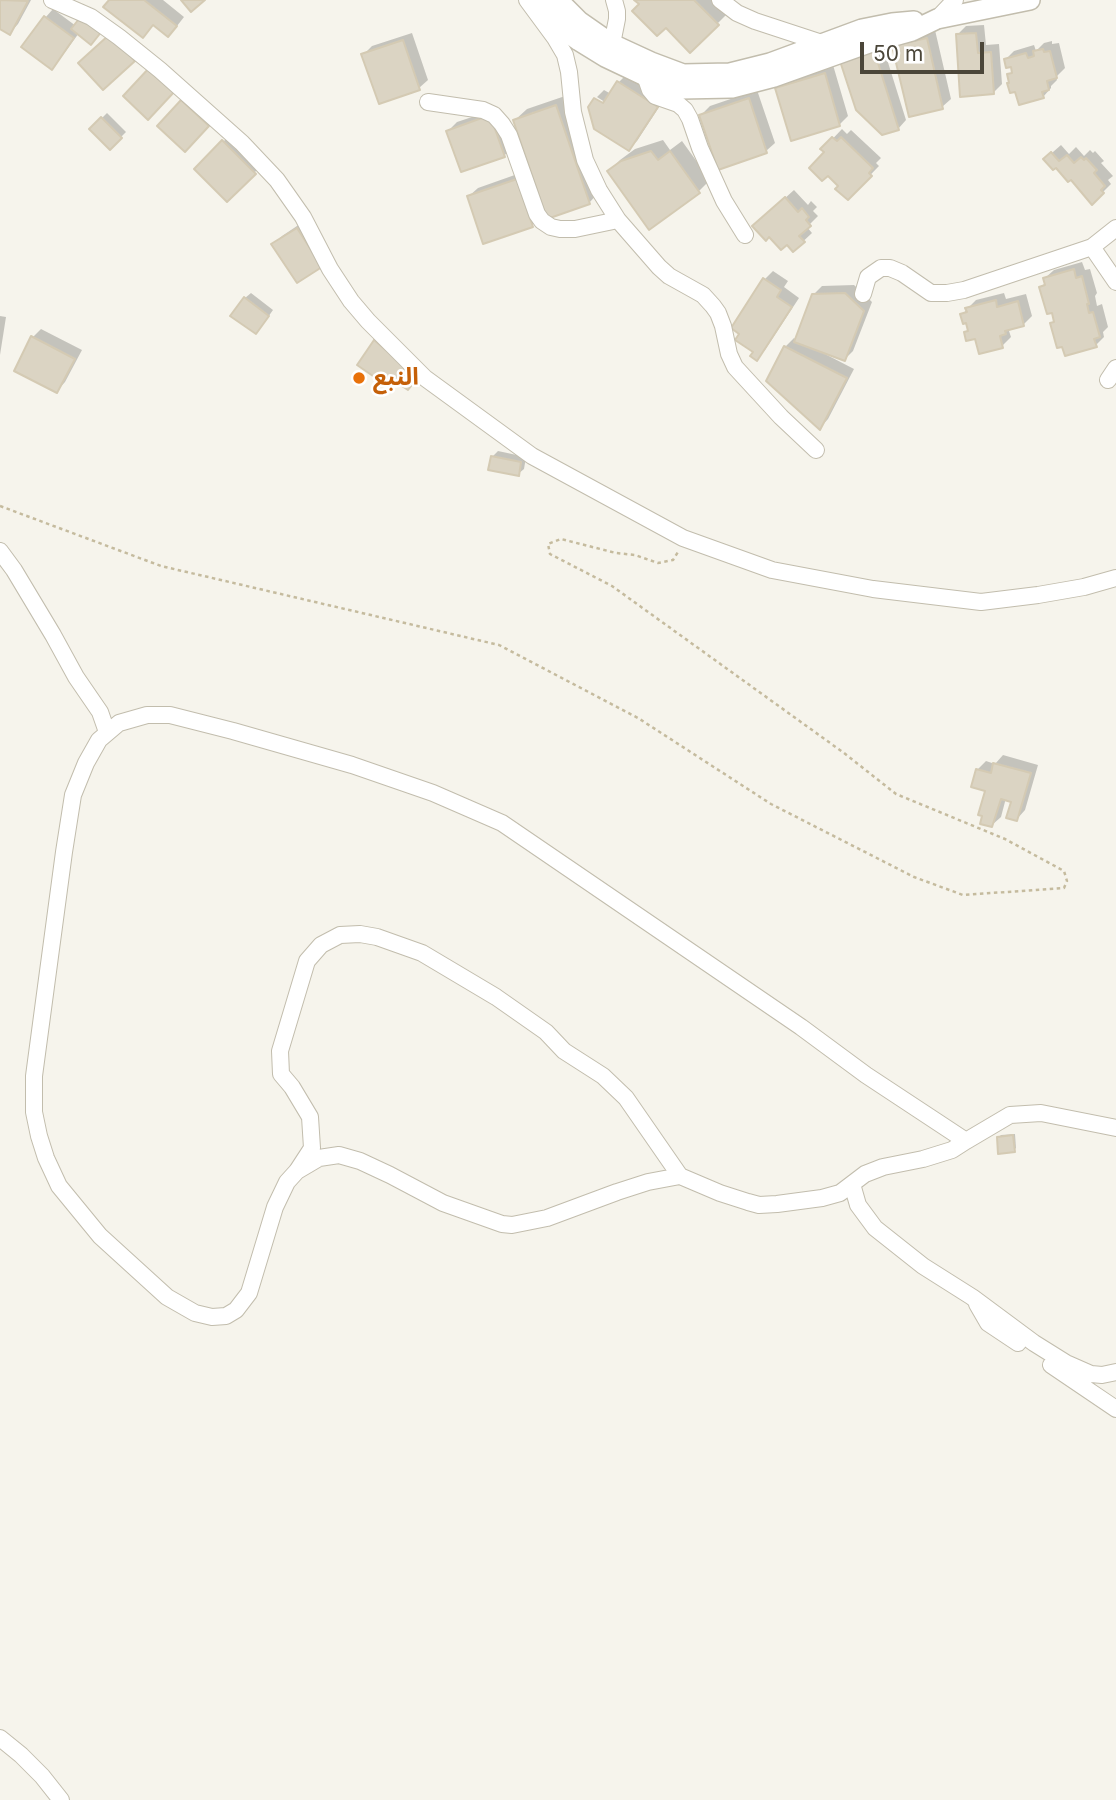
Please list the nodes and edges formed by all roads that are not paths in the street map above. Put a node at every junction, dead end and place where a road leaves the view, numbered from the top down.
1 (51, 0) edge
2 (527, 0) edge
3 (539, 0) edge
4 (558, 0) edge
5 (614, 0) edge
6 (720, 0) edge
7 (955, 0) edge
8 (1030, 0) edge
9 (92, 8) edge
10 (933, 20) junction
11 (822, 43) junction
12 (608, 50) junction
13 (645, 76) junction
14 (428, 102) dead end
15 (618, 220) junction
16 (1116, 228) edge
17 (745, 235) dead end
18 (1092, 247) junction
19 (1116, 282) edge
20 (863, 294) dead end
21 (816, 450) dead end
22 (0, 551) edge
23 (1116, 578) edge
24 (107, 732) junction
25 (1116, 1128) edge
26 (966, 1141) junction
27 (297, 1171) junction
28 (680, 1176) junction
29 (852, 1184) junction
30 (972, 1297) junction
31 (1116, 1372) edge
32 (1116, 1409) edge
33 (0, 1738) edge
34 (61, 1800) edge

1 - 9 street
2 - 15 street
3 - 12 street
4 - 12 street
5 - 12 street
6 - 11 street
7 - 10 street
8 - 10 street
9 - 23 street
10 - 11 street
10 - 13 street
11 - 12 street
12 - 13 street
13 - 17 street
14 - 15 street
15 - 21 street
16 - 18 street
18 - 19 street
18 - 20 street
22 - 24 street
24 - 26 street
24 - 27 street
25 - 26 street
26 - 29 street
27 - 28 street
27 - 28 street
28 - 29 street
29 - 30 street
30 - 31 street
30 - 32 street
33 - 34 street

